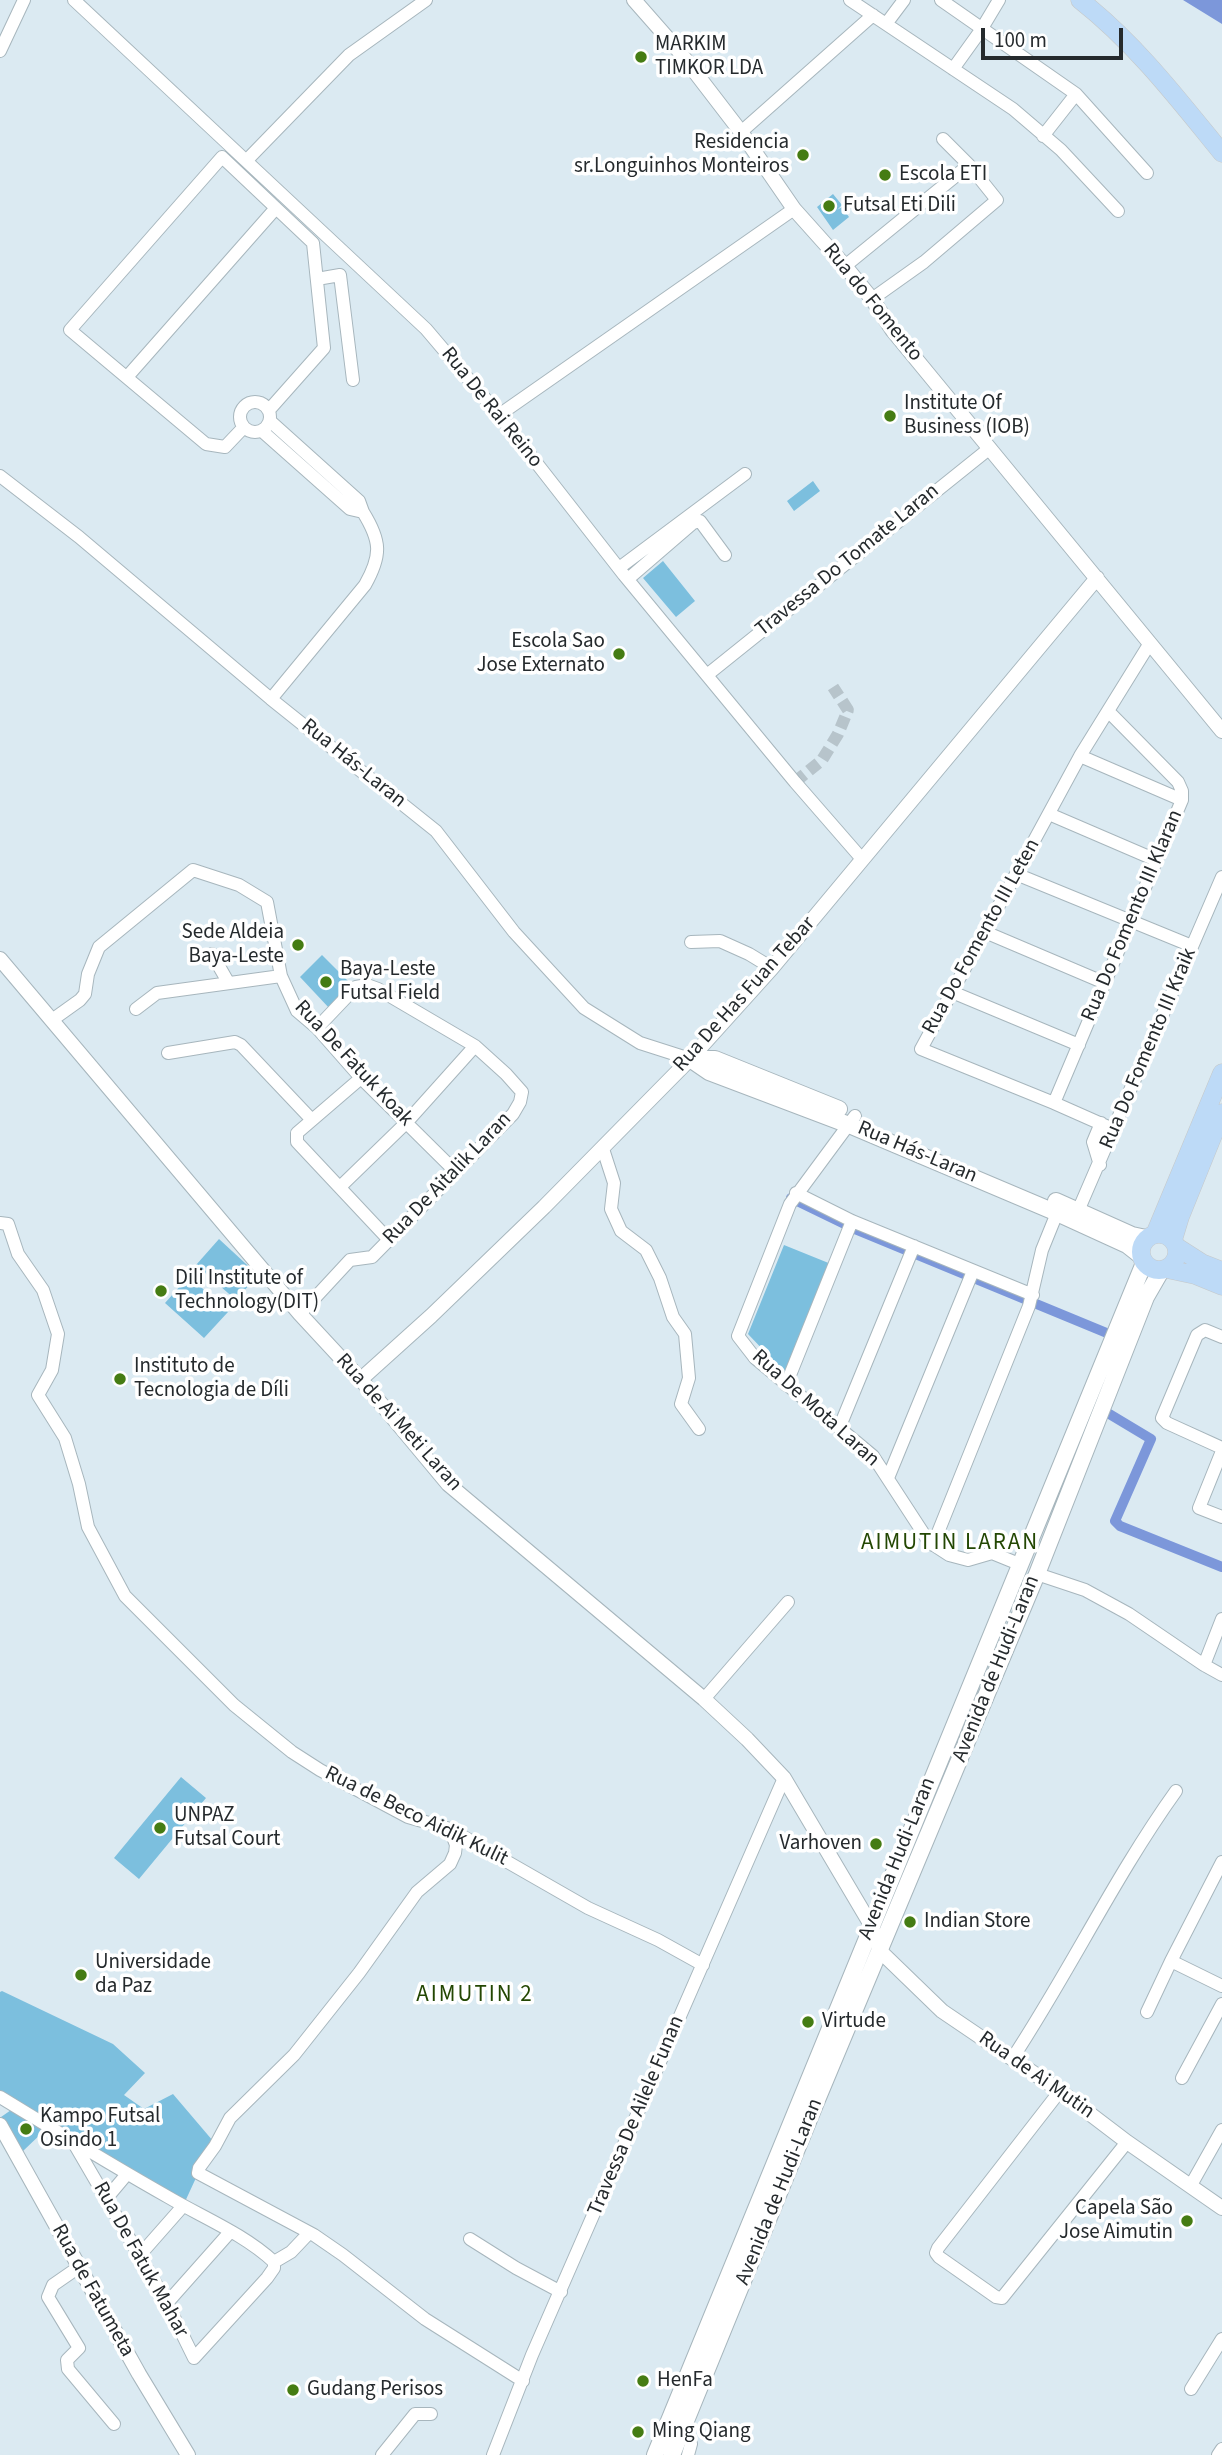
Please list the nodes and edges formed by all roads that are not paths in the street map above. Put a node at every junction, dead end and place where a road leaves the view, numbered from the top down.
1 (24, 0) edge
2 (74, 0) edge
3 (426, 0) edge
4 (634, 0) edge
5 (850, 0) edge
6 (904, 0) edge
7 (942, 0) edge
8 (999, 0) edge
9 (1080, 0) edge
10 (868, 8) edge
11 (886, 24) junction
12 (981, 30) junction
13 (0, 51) edge
14 (953, 69) junction
15 (1076, 94) junction
16 (741, 132) junction
17 (1044, 136) junction
18 (943, 139) dead end
19 (1222, 153) edge
20 (246, 161) junction
21 (969, 165) junction
22 (1147, 173) dead end
23 (276, 208) junction
24 (794, 209) junction
25 (1118, 211) dead end
26 (845, 266) junction
27 (317, 279) junction
28 (872, 299) junction
29 (127, 377) junction
30 (352, 380) dead end
31 (499, 415) junction
32 (267, 421) junction
33 (243, 428) junction
34 (990, 448) junction
35 (745, 474) dead end
36 (0, 476) edge
37 (725, 555) dead end
38 (619, 568) junction
39 (1097, 578) junction
40 (628, 579) junction
41 (1150, 643) junction
42 (707, 675) junction
43 (271, 698) junction
44 (1108, 711) junction
45 (1222, 731) edge
46 (1080, 756) junction
47 (1182, 800) junction
48 (1049, 814) junction
49 (862, 859) junction
50 (1156, 860) junction
51 (1016, 874) junction
52 (1222, 877) edge
53 (1130, 921) junction
54 (985, 932) junction
55 (691, 942) dead end
56 (1192, 946) junction
57 (212, 954) dead end
58 (0, 959) edge
59 (772, 968) junction
60 (281, 976) junction
61 (228, 982) junction
62 (1105, 983) junction
63 (952, 992) junction
64 (136, 1009) dead end
65 (52, 1020) junction
66 (317, 1028) junction
67 (1079, 1045) junction
68 (475, 1046) junction
69 (167, 1053) dead end
70 (690, 1059) junction
71 (1222, 1073) edge
72 (361, 1078) junction
73 (1054, 1103) junction
74 (1222, 1112) edge
75 (312, 1120) junction
76 (852, 1120) junction
77 (406, 1122) junction
78 (1101, 1123) junction
79 (1115, 1130) junction
80 (603, 1149) junction
81 (1100, 1165) junction
82 (456, 1171) junction
83 (340, 1187) junction
84 (793, 1199) junction
85 (1057, 1213) junction
86 (1076, 1216) junction
87 (0, 1223) edge
88 (850, 1226) junction
89 (389, 1240) junction
90 (1175, 1244) junction
91 (911, 1251) junction
92 (1152, 1255) junction
93 (1222, 1271) edge
94 (971, 1277) junction
95 (1222, 1286) edge
96 (1030, 1301) junction
97 (300, 1314) junction
98 (1222, 1337) edge
99 (360, 1380) junction
100 (786, 1385) junction
101 (840, 1426) junction
102 (699, 1429) dead end
103 (1222, 1449) edge
104 (888, 1478) junction
105 (1222, 1517) edge
106 (933, 1545) junction
107 (1019, 1564) junction
108 (1037, 1574) junction
109 (788, 1602) dead end
110 (1222, 1619) edge
111 (1204, 1665) junction
112 (1222, 1675) edge
113 (704, 1699) junction
114 (784, 1778) junction
115 (1176, 1791) dead end
116 (450, 1829) junction
117 (1222, 1862) edge
118 (871, 1925) junction
119 (880, 1951) junction
120 (1171, 1961) junction
121 (703, 1965) junction
122 (1222, 1986) edge
123 (1222, 2004) edge
124 (1147, 2012) dead end
125 (1012, 2059) junction
126 (1182, 2078) dead end
127 (1060, 2091) junction
128 (0, 2097) edge
129 (0, 2125) edge
130 (1222, 2130) edge
131 (72, 2140) junction
132 (1127, 2142) junction
133 (127, 2174) junction
134 (1191, 2185) junction
135 (106, 2199) junction
136 (183, 2206) junction
137 (1222, 2208) edge
138 (230, 2232) junction
139 (309, 2233) junction
140 (470, 2239) dead end
141 (139, 2256) junction
142 (274, 2262) junction
143 (79, 2267) junction
144 (561, 2292) junction
145 (167, 2303) junction
146 (1222, 2339) edge
147 (523, 2381) junction
148 (1191, 2389) dead end
149 (431, 2414) dead end
150 (114, 2424) dead end
151 (683, 2429) junction
152 (1222, 2449) edge
153 (188, 2455) edge
154 (382, 2455) edge
155 (493, 2455) edge
156 (655, 2455) edge
157 (673, 2455) edge
158 (688, 2455) edge
159 (1218, 2455) edge

1 - 13 street
2 - 20 street, Rua De Rai Reino
3 - 20 street
4 - 16 street, Rua do Fomento
5 - 10 street
6 - 11 street
7 - 12 street
8 - 12 street
9 - 19 main road
10 - 11 street
10 - 16 street
11 - 14 street
12 - 14 street
12 - 15 street
14 - 17 street
15 - 17 street
15 - 22 street
16 - 24 street, Rua do Fomento
17 - 25 street
18 - 21 street
20 - 31 street, Rua De Rai Reino
21 - 26 street
21 - 28 street
23 - 27 street
23 - 29 street
23 - 29 street
24 - 26 street, Rua do Fomento
24 - 31 street
26 - 28 street, Rua do Fomento
27 - 30 street
27 - 32 street
28 - 34 street, Rua do Fomento
29 - 33 street
31 - 38 street, Rua De Rai Reino
32 - 33 street
32 - 33 street
32 - 43 street
34 - 39 street, Rua do Fomento
34 - 42 street, Travessa Do Tomate Laran
35 - 38 street
36 - 43 street, Rua Hás-Laran
37 - 40 street
38 - 40 street, Rua De Rai Reino
39 - 41 street, Rua do Fomento
39 - 49 street, Rua De Has Fuan Tebar
40 - 42 street, Rua De Rai Reino
41 - 44 street, Rua Do Fomento III Leten
41 - 45 street, Rua do Fomento
42 - 49 street, Rua De Rai Reino
43 - 70 street, Rua Hás-Laran
44 - 46 street, Rua Do Fomento III Leten
44 - 47 street, Rua Do Fomento III Klaran
46 - 47 street
46 - 48 street, Rua Do Fomento III Leten
47 - 50 street, Rua Do Fomento III Klaran
48 - 50 street
48 - 51 street, Rua Do Fomento III Leten
49 - 59 street, Rua De Has Fuan Tebar
50 - 53 street, Rua Do Fomento III Klaran
51 - 53 street
51 - 54 street, Rua Do Fomento III Leten
52 - 56 street, Rua Do Fomento III Kraik
53 - 56 street
53 - 62 street, Rua Do Fomento III Klaran
54 - 62 street
54 - 63 street, Rua Do Fomento III Leten
55 - 59 street
56 - 79 street, Rua Do Fomento III Kraik
57 - 61 street
58 - 65 street, Rua de Ai Meti Laran
59 - 70 street, Rua De Has Fuan Tebar
60 - 61 street
60 - 65 street, Rua De Fatuk Koak
60 - 66 street, Rua De Fatuk Koak
61 - 64 street
62 - 67 street, Rua Do Fomento III Klaran
63 - 67 street
63 - 73 street, Rua Do Fomento III Leten
65 - 97 street, Rua de Ai Meti Laran
66 - 68 street, Rua De Aitalik Laran
66 - 72 street, Rua De Fatuk Koak
67 - 73 street, Rua Do Fomento III Klaran
68 - 77 street
68 - 82 street, Rua De Aitalik Laran
69 - 75 street
70 - 76 main road, Rua Hás-Laran
70 - 80 street, Rua De Has Fuan Tebar
71 - 92 main road, Avenida Hudi-Laran
72 - 75 street
72 - 77 street, Rua De Fatuk Koak
73 - 78 street, Rua Do Fomento III Leten
74 - 90 main road
75 - 83 street
76 - 84 street, Rua De Mota Laran
76 - 85 main road, Rua Hás-Laran
76 - 86 main road, Rua Hás-Laran
77 - 82 street, Rua De Fatuk Koak
77 - 83 street
78 - 79 street, Rua Do Fomento III Leten
78 - 81 street
79 - 81 street, Rua Do Fomento III Kraik
80 - 99 street, Rua De Has Fuan Tebar
80 - 102 street
81 - 86 street, Rua Do Fomento III Kraik
82 - 89 street, Rua De Aitalik Laran
83 - 89 street
84 - 88 street
84 - 100 street, Rua De Mota Laran
85 - 86 main road, Rua Hás-Laran
85 - 96 street
86 - 92 main road, Rua Hás-Laran
87 - 116 street, Rua de Beco Aidik Kulit
88 - 91 street
88 - 100 street
89 - 97 street, Rua De Aitalik Laran
90 - 92 main road
90 - 92 main road
90 - 93 main road
91 - 94 street
91 - 101 street
92 - 95 main road, Rua Hás-Laran
92 - 107 main road, Avenida Hudi-Laran
92 - 108 main road, Avenida de Hudi-Laran
94 - 96 street
94 - 104 street
96 - 106 street
97 - 99 street, Rua de Ai Meti Laran
98 - 103 street
99 - 113 street, Rua de Ai Meti Laran
100 - 101 street, Rua De Mota Laran
101 - 104 street, Rua De Mota Laran
103 - 105 street
104 - 106 street, Rua De Mota Laran
106 - 107 street
107 - 118 main road, Avenida Hudi-Laran
108 - 111 street
108 - 119 main road, Avenida de Hudi-Laran
109 - 113 street
110 - 111 street
111 - 112 street
113 - 114 street, Rua de Ai Meti Laran
114 - 118 street, Rua de Ai Meti Laran
114 - 121 street, Travessa De Ailele Funan
115 - 125 street
116 - 121 street, Rua de Beco Aidik Kulit
116 - 139 street
117 - 120 street
118 - 119 street, Rua de Ai Mutin
118 - 156 main road, Avenida Hudi-Laran
119 - 125 street, Rua de Ai Mutin
119 - 151 main road, Avenida de Hudi-Laran
120 - 122 street
120 - 124 street
121 - 144 street, Travessa De Ailele Funan
123 - 126 street
125 - 127 street, Rua de Ai Mutin
127 - 132 street, Rua de Ai Mutin
127 - 132 street
128 - 131 street, Rua De Fatuk Mahar
129 - 143 street, Rua de Fatumeta
130 - 134 street
131 - 133 street, Rua De Fatuk Mahar
131 - 135 street, Rua De Fatuk Mahar
132 - 134 street, Rua de Ai Mutin
133 - 135 street
133 - 136 street, Rua De Fatuk Mahar
134 - 137 street, Rua de Ai Mutin
135 - 141 street, Rua De Fatuk Mahar
136 - 138 street, Rua De Fatuk Mahar
136 - 141 street
138 - 142 street, Rua De Fatuk Mahar
138 - 145 street
139 - 142 street
139 - 147 street
140 - 144 street
141 - 145 street, Rua De Fatuk Mahar
142 - 145 street, Rua De Fatuk Mahar
143 - 150 street
143 - 153 street, Rua de Fatumeta
144 - 147 street, Travessa De Ailele Funan
146 - 148 street
147 - 155 street, Travessa De Ailele Funan
149 - 154 street
151 - 157 main road, Avenida de Hudi-Laran
151 - 158 street
152 - 159 street

